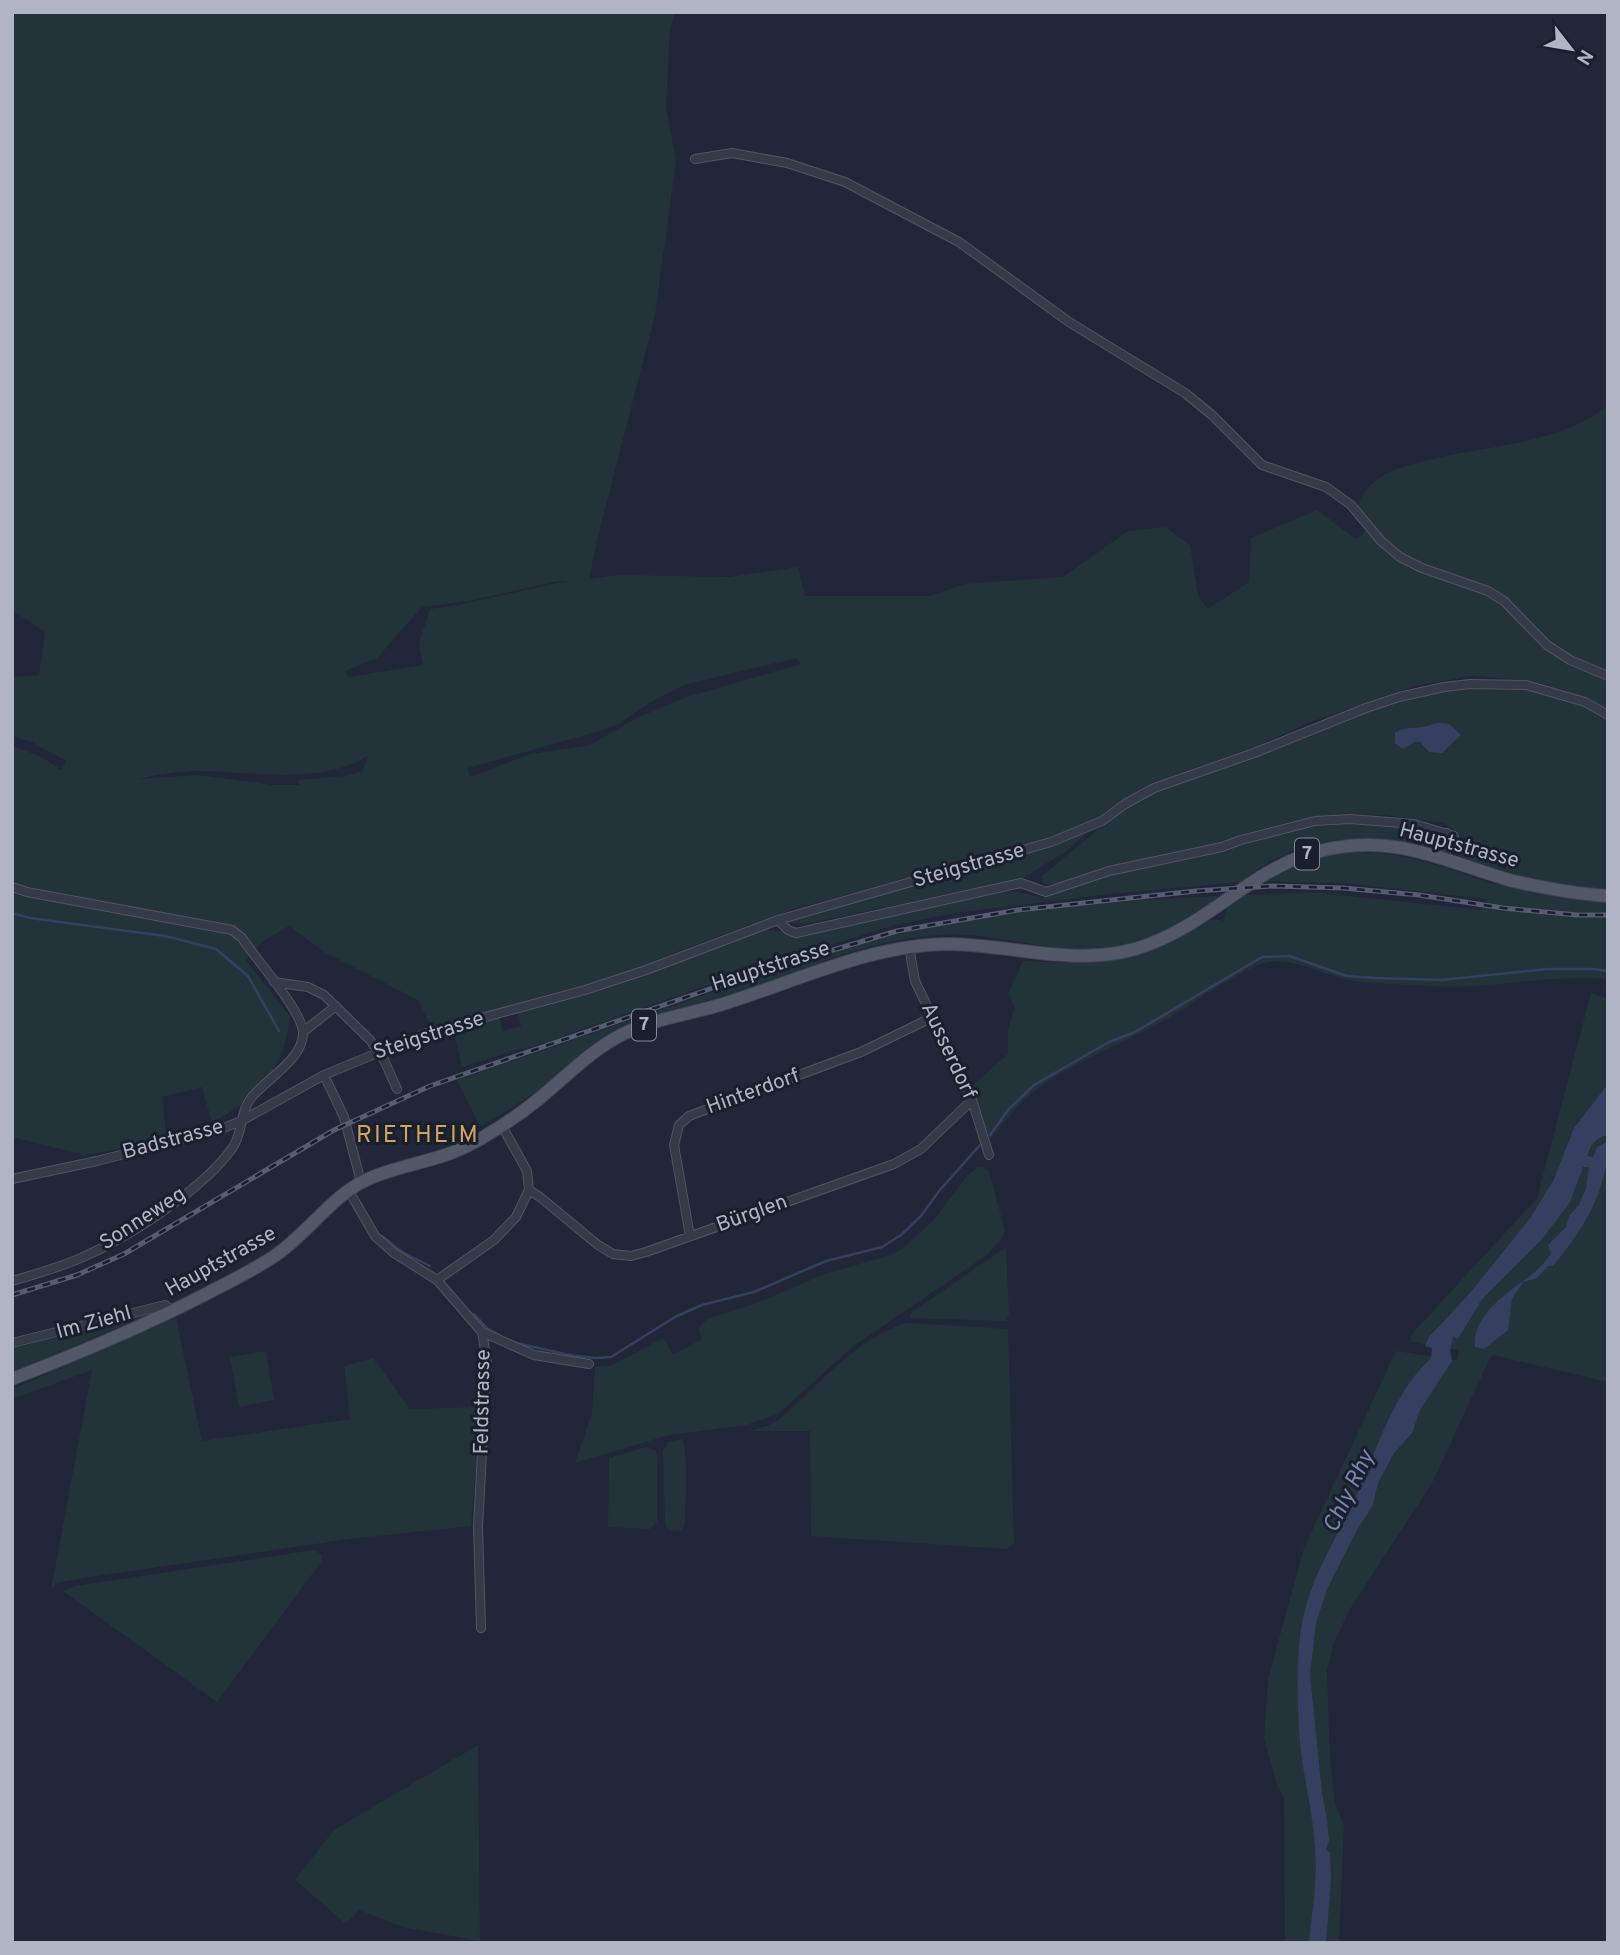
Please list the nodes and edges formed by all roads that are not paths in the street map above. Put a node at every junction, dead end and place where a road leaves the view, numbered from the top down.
1 (695, 159) dead end
2 (1608, 676) edge
3 (1608, 715) edge
4 (1444, 860) junction
5 (12, 887) edge
6 (1608, 896) edge
7 (778, 920) junction
8 (909, 947) junction
9 (274, 982) junction
10 (336, 1006) junction
11 (933, 1017) junction
12 (303, 1032) junction
13 (378, 1051) junction
14 (324, 1075) junction
15 (397, 1089) dead end
16 (972, 1100) junction
17 (243, 1120) junction
18 (502, 1126) junction
19 (989, 1155) dead end
20 (12, 1179) edge
21 (361, 1182) junction
22 (529, 1190) junction
23 (349, 1191) junction
24 (690, 1236) junction
25 (437, 1280) junction
26 (12, 1281) edge
27 (173, 1311) junction
28 (482, 1332) junction
29 (12, 1343) edge
30 (589, 1364) dead end
31 (12, 1379) edge
32 (481, 1628) dead end

1 - 2 street
3 - 7 street, Steigstrasse
4 - 6 main road, Hauptstrasse / 7
4 - 7 street
4 - 8 main road, Hauptstrasse / 7
5 - 9 street
7 - 13 street, Steigstrasse
8 - 11 street, Ausserdorf
8 - 18 main road, Hauptstrasse / 7
9 - 10 street
9 - 12 street
10 - 12 street
10 - 13 street
11 - 16 street, Ausserdorf
11 - 24 street, Hinterdorf
12 - 17 street, Sonneweg
13 - 14 street, Steigstrasse
13 - 15 street
14 - 17 street, Badstrasse
14 - 21 street
16 - 19 street, Ausserdorf
16 - 24 street, Bürglen
17 - 20 street, Badstrasse
17 - 26 street, Sonneweg
18 - 21 main road, Hauptstrasse / 7
18 - 22 street
21 - 23 main road, Hauptstrasse / 7
22 - 24 street, Bürglen
22 - 25 street
23 - 25 street, Feldstrasse
23 - 27 main road, Hauptstrasse / 7
25 - 28 street, Feldstrasse
27 - 29 street, Im Ziehl
27 - 31 main road, Hauptstrasse / 7
28 - 30 street
28 - 32 street, Feldstrasse

